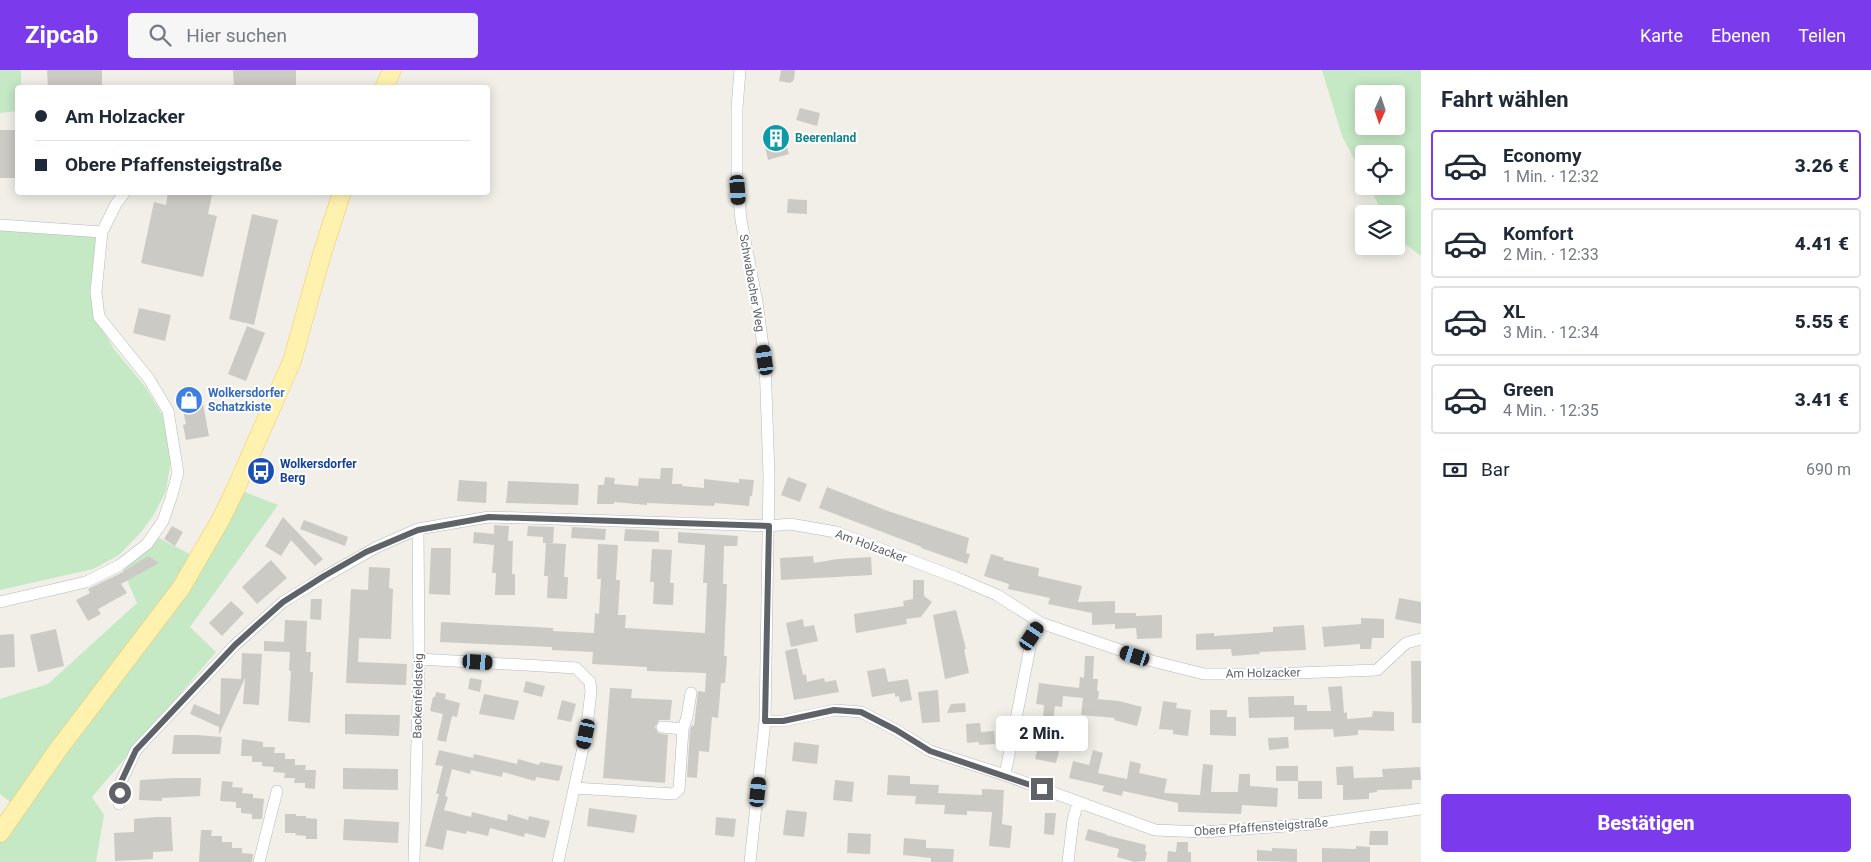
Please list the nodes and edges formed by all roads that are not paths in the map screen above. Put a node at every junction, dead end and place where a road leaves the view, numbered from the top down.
1 (392, 70) edge
2 (740, 70) edge
3 (385, 85) edge
4 (122, 195) edge
5 (341, 195) edge
6 (0, 225) edge
7 (102, 232) junction
8 (769, 526) junction
9 (418, 530) junction
10 (0, 602) edge
11 (1041, 623) junction
12 (1421, 639) edge
13 (420, 659) junction
14 (691, 693) dead end
15 (765, 721) junction
16 (662, 727) dead end
17 (683, 729) junction
18 (1005, 775) junction
19 (574, 788) junction
20 (277, 792) dead end
21 (1078, 802) junction
22 (119, 804) dead end
23 (1421, 809) edge
24 (0, 834) edge
25 (259, 862) edge
26 (414, 862) edge
27 (558, 862) edge
28 (750, 862) edge
29 (1068, 862) edge

1 - 3 main road
2 - 8 street, Schwabacher Weg
4 - 7 street
5 - 24 main road
6 - 7 street
7 - 10 street
8 - 9 street, Am Holzacker
8 - 11 street, Am Holzacker
8 - 15 street
9 - 13 street, Backenfeldsteig
9 - 22 street, Am Holzacker
11 - 12 street, Am Holzacker
11 - 18 street
13 - 19 street
13 - 26 street, Backenfeldsteig
14 - 17 street
15 - 18 street, Obere Pfaffensteigstraße
15 - 28 street
16 - 17 street
17 - 19 street
18 - 21 street, Obere Pfaffensteigstraße
19 - 27 street
20 - 25 street
21 - 23 street, Obere Pfaffensteigstraße
21 - 29 street

